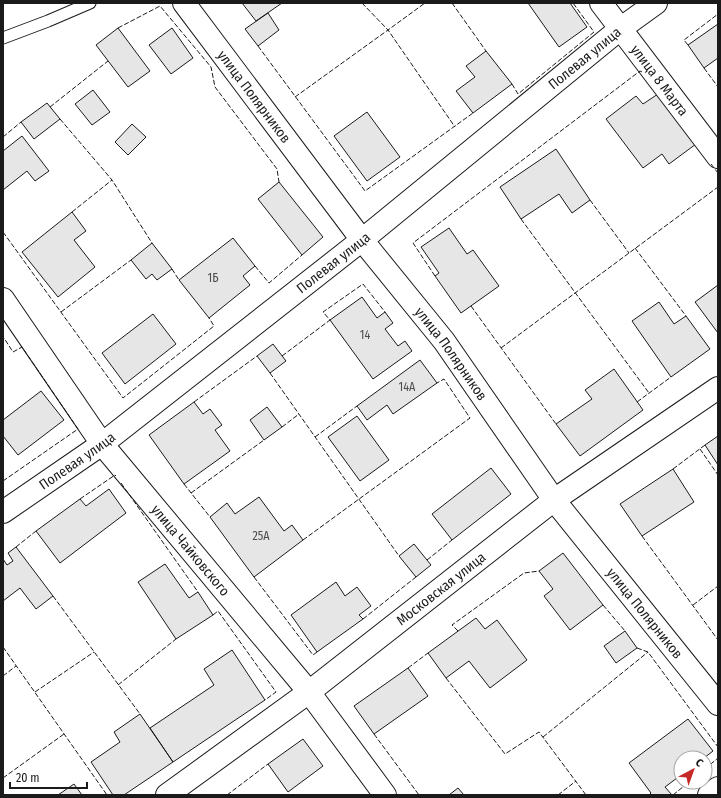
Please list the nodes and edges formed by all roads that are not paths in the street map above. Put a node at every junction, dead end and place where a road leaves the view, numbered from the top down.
1 (90, 3) edge
2 (184, 3) edge
3 (601, 3) edge
4 (656, 3) edge
5 (620, 29) junction
6 (3, 38) edge
7 (718, 156) edge
8 (362, 240) junction
9 (3, 299) edge
10 (718, 388) edge
11 (102, 444) junction
12 (554, 500) junction
13 (3, 512) edge
14 (309, 692) junction
15 (718, 704) edge
16 (718, 788) edge
17 (167, 795) edge
18 (385, 795) edge
19 (709, 795) edge

1 - 6 lane
2 - 8 street, улица Полярников
3 - 5 street, улица 8 Марта
4 - 5 street, Полевая улица
5 - 7 street, улица 8 Марта
5 - 8 street, Полевая улица
8 - 11 street, Полевая улица
8 - 12 street, улица Полярников
9 - 11 street, улица Чайковского
10 - 12 street, Московская улица
11 - 13 street, Полевая улица
11 - 14 street, улица Чайковского
12 - 14 street, Московская улица
12 - 15 street, улица Полярников
14 - 17 street, Московская улица
14 - 18 street, улица Чайковского
16 - 19 street

